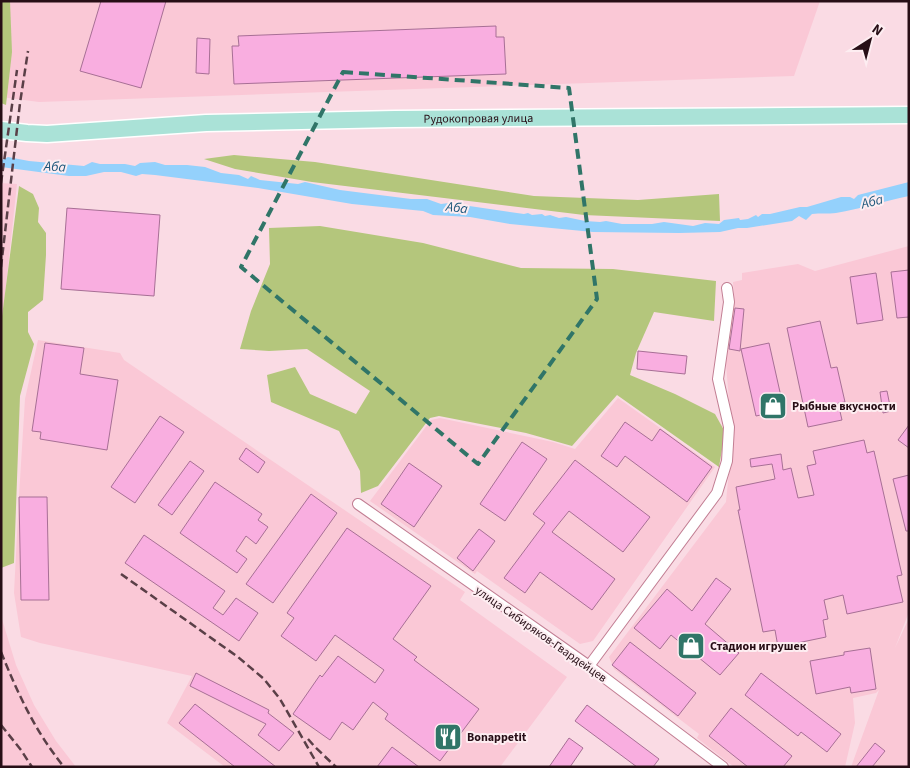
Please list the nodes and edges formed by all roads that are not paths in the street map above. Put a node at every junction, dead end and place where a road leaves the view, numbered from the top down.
1 (909, 115) edge
2 (1, 130) edge
3 (727, 288) dead end
4 (358, 504) dead end
5 (589, 666) junction
6 (723, 767) edge

1 - 2 main road, Рудокопровая улица
3 - 5 street
4 - 5 street, улица Сибиряков-Гвардейцев
5 - 6 street, улица Сибиряков-Гвардейцев

